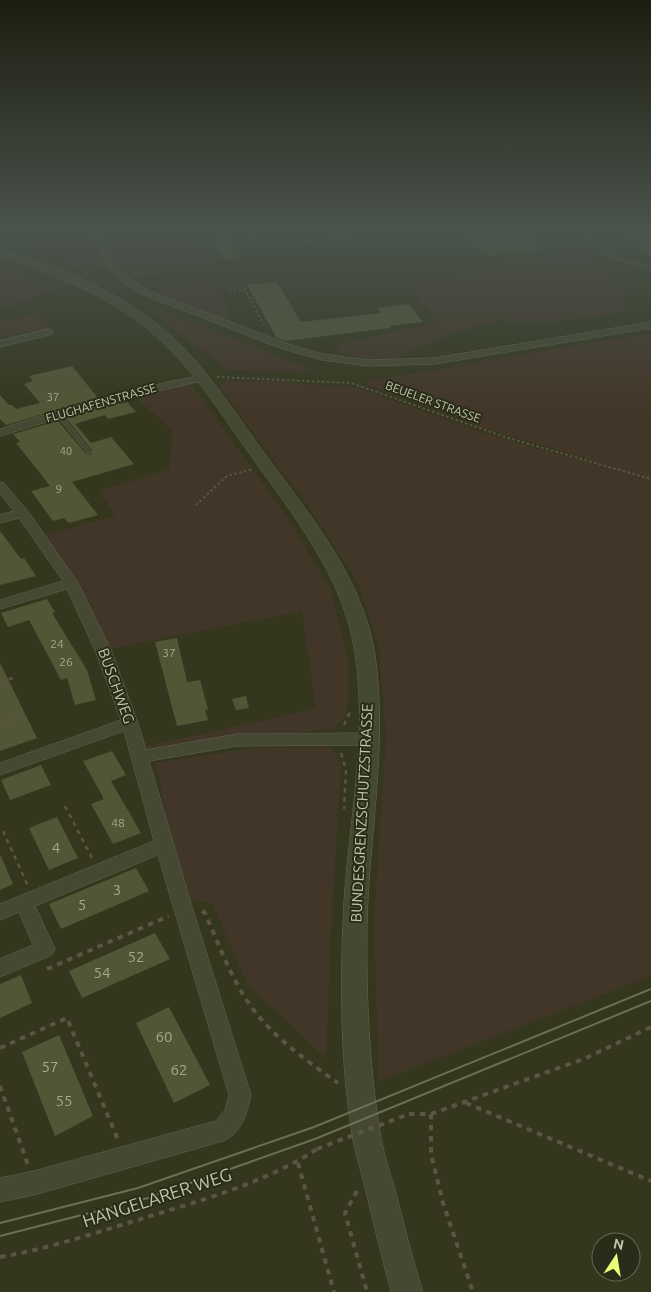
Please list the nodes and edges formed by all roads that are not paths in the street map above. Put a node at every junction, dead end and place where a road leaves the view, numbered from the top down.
1 (95, 291) edge
2 (143, 291) edge
3 (651, 325) edge
4 (49, 332) dead end
5 (0, 344) edge
6 (203, 378) junction
7 (58, 414) junction
8 (0, 433) edge
9 (89, 452) dead end
10 (0, 486) edge
11 (22, 513) junction
12 (0, 519) edge
13 (71, 583) junction
14 (0, 605) edge
15 (130, 723) junction
16 (369, 739) junction
17 (139, 757) junction
18 (0, 770) edge
19 (164, 845) junction
20 (29, 900) junction
21 (0, 912) edge
22 (0, 968) edge
23 (0, 1190) edge
24 (407, 1292) edge

1 - 6 street, BUNDESGRENZSCHUTZSTRASSE
2 - 3 street
4 - 5 street
6 - 7 street, FLUGHAFENSTRASSE
6 - 16 street, BUNDESGRENZSCHUTZSTRASSE
7 - 8 street, FLUGHAFENSTRASSE
7 - 9 lane
10 - 11 street, BUSCHWEG
11 - 12 street
11 - 13 street, BUSCHWEG
13 - 14 street
13 - 15 street, BUSCHWEG
15 - 17 street, BUSCHWEG
15 - 18 street
16 - 17 street
16 - 24 street, BUNDESGRENZSCHUTZSTRASSE
17 - 19 street, BUSCHWEG
19 - 20 street
19 - 23 street, BUSCHWEG
20 - 21 street
20 - 22 street

